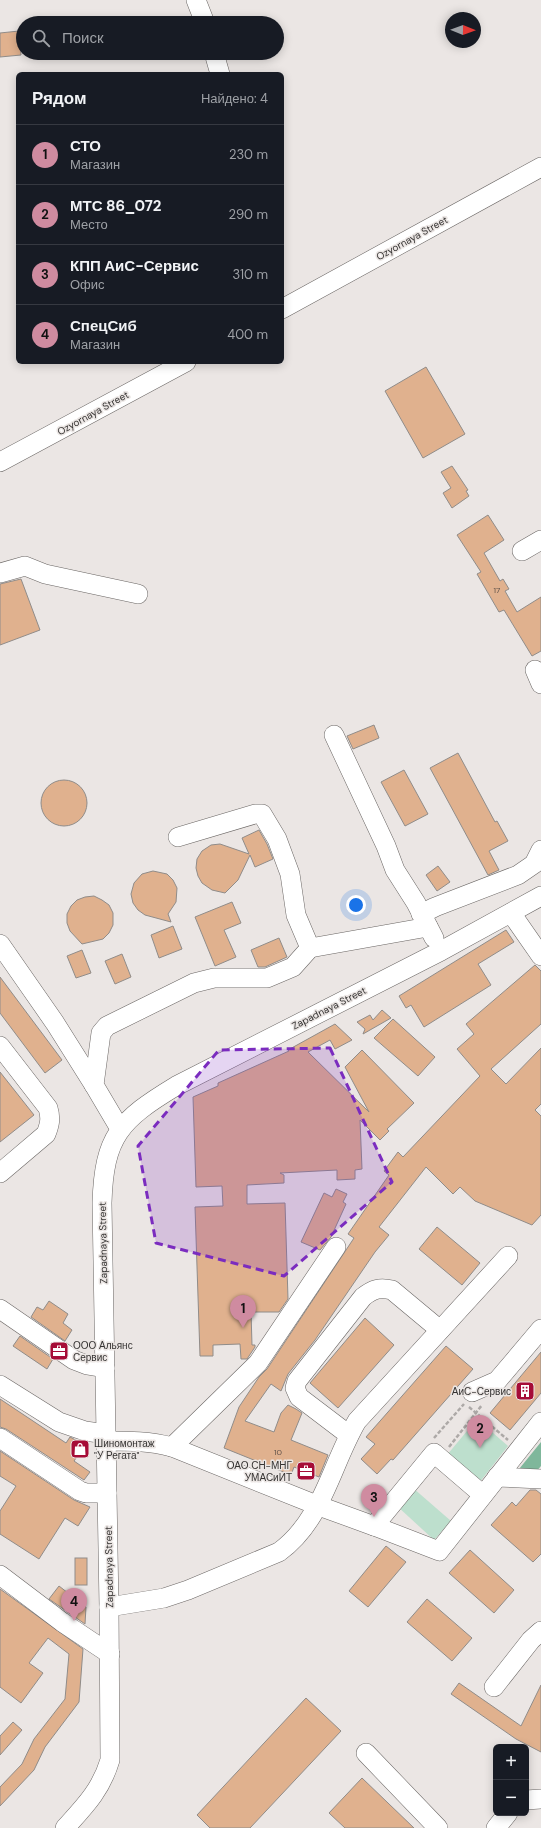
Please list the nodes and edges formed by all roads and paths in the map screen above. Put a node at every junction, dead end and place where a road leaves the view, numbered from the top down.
1 (196, 0) edge
2 (202, 16) edge
3 (216, 60) edge
4 (219, 72) edge
5 (541, 167) edge
6 (284, 309) edge
7 (182, 364) edge
8 (0, 462) edge
9 (541, 540) edge
10 (522, 551) dead end
11 (0, 573) edge
12 (138, 594) dead end
13 (334, 736) dead end
14 (178, 837) dead end
15 (541, 850) edge
16 (541, 896) edge
17 (511, 913) junction
18 (425, 921) junction
19 (0, 944) edge
20 (310, 948) junction
21 (440, 951) junction
22 (541, 956) edge
23 (0, 1046) edge
24 (94, 1085) junction
25 (120, 1129) junction
26 (0, 1173) edge
27 (336, 1247) dead end
28 (508, 1256) dead end
29 (0, 1309) edge
30 (541, 1329) edge
31 (440, 1330) junction
32 (105, 1368) junction
33 (0, 1385) edge
34 (479, 1396) joint
35 (476, 1413) junction
36 (541, 1422) edge
37 (349, 1435) junction
38 (106, 1437) junction
39 (0, 1438) edge
40 (172, 1447) junction
41 (519, 1449) junction
42 (437, 1455) junction
43 (497, 1477) junction
44 (541, 1478) edge
45 (107, 1493) junction
46 (483, 1495) junction
47 (318, 1506) junction
48 (374, 1526) junction
49 (0, 1575) edge
50 (109, 1607) junction
51 (541, 1632) edge
52 (110, 1654) junction
53 (494, 1687) dead end
54 (366, 1753) dead end
55 (541, 1799) edge
56 (529, 1800) edge
57 (506, 1816) edge
58 (65, 1828) edge
59 (438, 1828) edge
60 (496, 1828) edge

1 - 2 street
3 - 4 street
5 - 6 street, Ozyornaya Street
7 - 8 street, Ozyornaya Street
9 - 10 street
11 - 12 street
13 - 18 street
14 - 20 street
15 - 18 street
16 - 17 street, Zapadnaya Street
17 - 21 street, Zapadnaya Street
17 - 22 street
18 - 20 street
18 - 21 street
19 - 24 street
20 - 24 street
21 - 25 street, Zapadnaya Street
23 - 26 street
24 - 25 street
25 - 32 street, Zapadnaya Street
27 - 40 street
28 - 31 street
29 - 32 street
30 - 34 street
31 - 37 street
31 - 37 street
32 - 38 street, Zapadnaya Street
33 - 38 street
34 - 35 path
35 - 41 path
35 - 42 path
35 - 42 path
36 - 41 street
37 - 47 street
38 - 40 street
38 - 45 street, Zapadnaya Street
39 - 45 street
40 - 47 street
41 - 43 street
42 - 46 street
42 - 48 street
43 - 44 street
43 - 46 street
45 - 50 street, Zapadnaya Street
46 - 48 street
47 - 48 street
47 - 50 street
49 - 52 street
50 - 52 street, Zapadnaya Street
51 - 53 street
52 - 58 street, Zapadnaya Street
54 - 59 street
55 - 56 street
57 - 60 street

